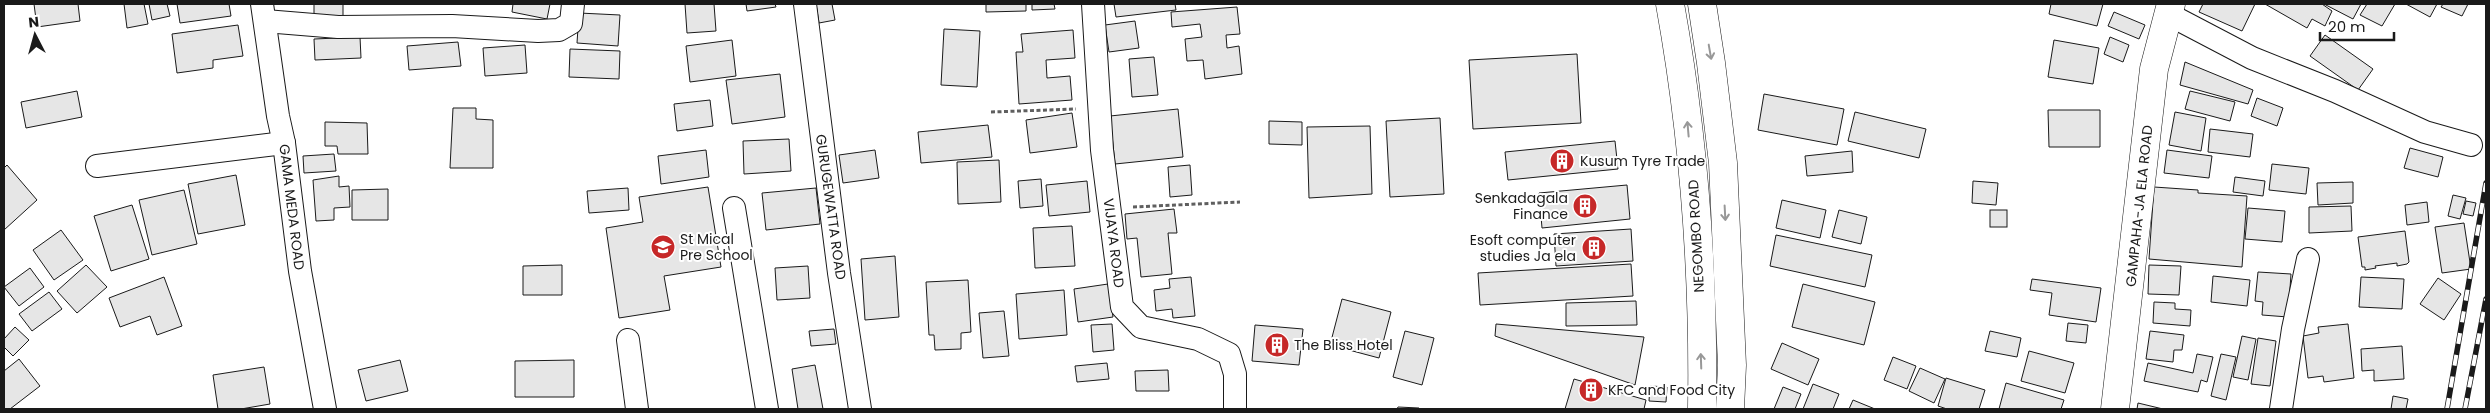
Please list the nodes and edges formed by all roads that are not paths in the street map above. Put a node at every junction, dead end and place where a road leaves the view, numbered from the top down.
1 (573, 4) edge
2 (805, 4) edge
3 (1093, 4) edge
4 (1670, 4) edge
5 (1702, 4) edge
6 (2169, 9) edge
7 (264, 12) edge
8 (284, 143) junction
9 (2471, 145) dead end
10 (97, 166) dead end
11 (734, 208) dead end
12 (2308, 260) dead end
13 (628, 340) dead end
14 (325, 409) edge
15 (638, 409) edge
16 (767, 409) edge
17 (860, 409) edge
18 (1235, 409) edge
19 (1702, 409) edge
20 (1730, 409) edge
21 (2115, 409) edge
22 (2281, 409) edge

1 - 7 street
2 - 17 street, GURUGEWATTA ROAD
3 - 18 street, VIJAYA ROAD
19 -> 4 highway, NEGOMBO ROAD
5 -> 20 highway
6 - 9 street
6 - 21 highway, GAMPAHA-JA ELA ROAD
7 - 8 street, GAMA MEDA ROAD
8 - 10 street
8 - 14 street, GAMA MEDA ROAD
11 - 16 street
12 - 22 street
13 - 15 street

